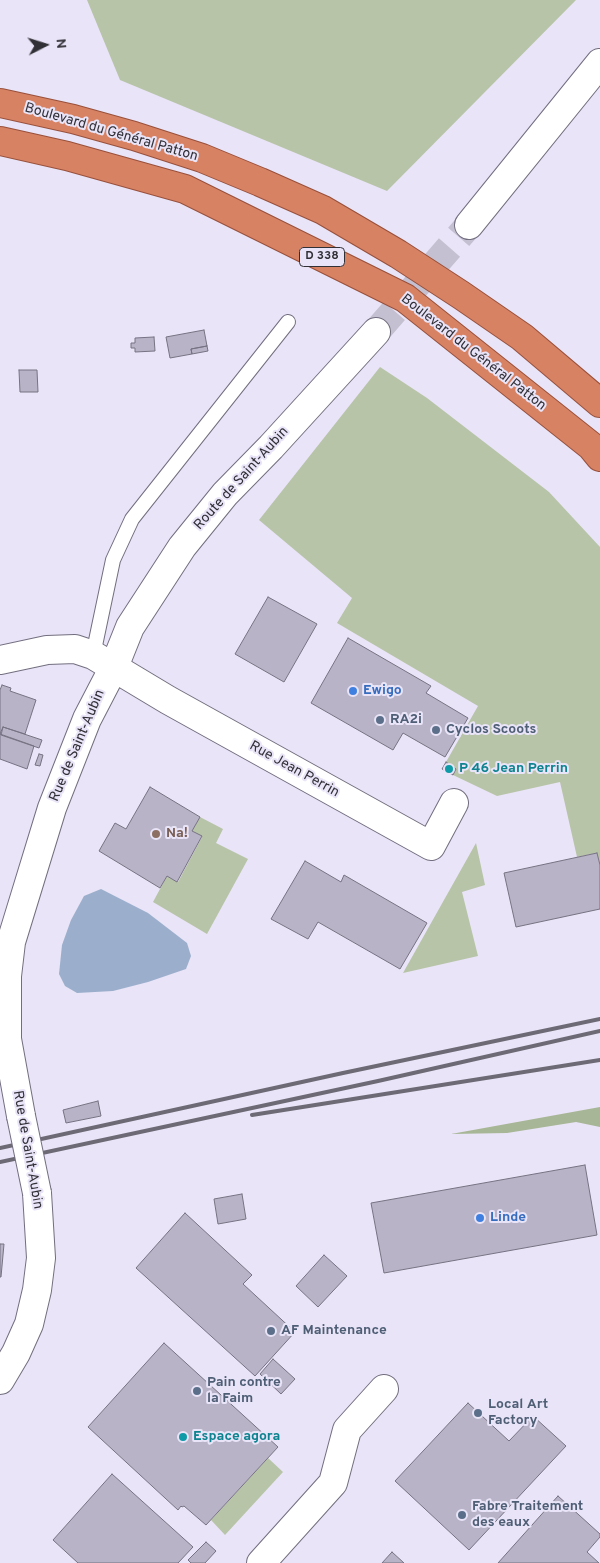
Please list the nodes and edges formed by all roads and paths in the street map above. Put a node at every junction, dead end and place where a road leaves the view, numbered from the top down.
1 (600, 63) edge
2 (0, 103) edge
3 (0, 141) edge
4 (469, 225) tunnel mouth
5 (288, 322) dead end
6 (376, 332) tunnel mouth
7 (600, 403) edge
8 (600, 457) edge
9 (0, 660) edge
10 (104, 661) junction
11 (454, 803) dead end
12 (6, 944) edge
13 (0, 1380) edge
14 (384, 1389) dead end
15 (260, 1563) edge

1 - 4 street
2 - 7 highway, Boulevard du Général Patton
3 - 8 highway, Boulevard du Général Patton / D 338
5 - 10 lane
6 - 10 street, Route de Saint-Aubin
9 - 10 street
10 - 11 street, Rue Jean Perrin
10 - 12 street, Rue de Saint-Aubin
12 - 13 street, Rue de Saint-Aubin, bridge
14 - 15 street

